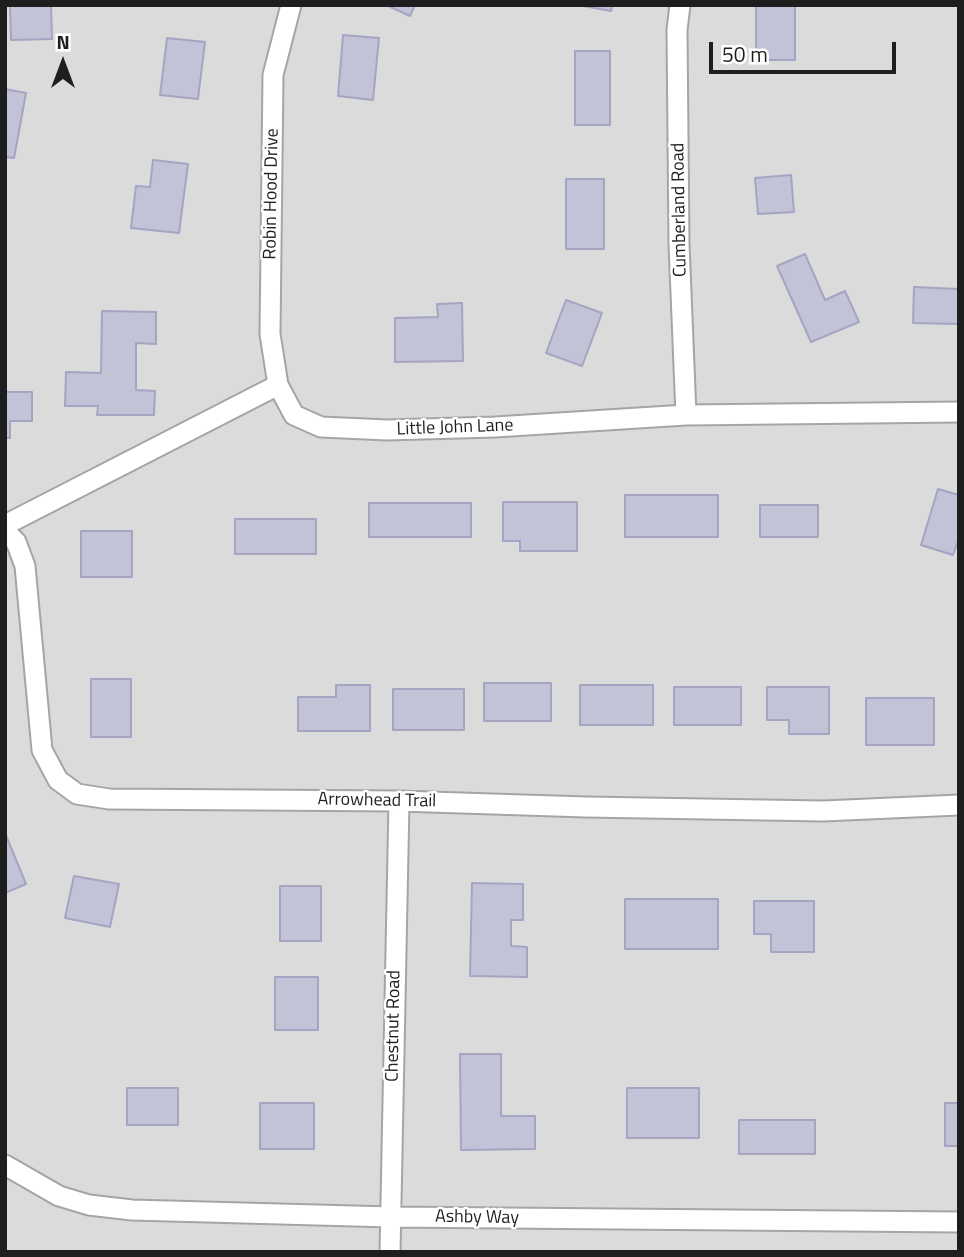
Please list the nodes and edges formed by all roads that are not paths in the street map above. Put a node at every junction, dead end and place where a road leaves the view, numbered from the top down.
1 (291, 5) edge
2 (680, 5) edge
3 (278, 385) junction
4 (959, 412) edge
5 (686, 415) junction
6 (5, 525) edge
7 (5, 531) edge
8 (398, 801) junction
9 (959, 805) edge
10 (5, 1165) edge
11 (391, 1217) junction
12 (959, 1222) edge
13 (390, 1252) edge

1 - 3 street, Robin Hood Drive
2 - 5 street, Cumberland Road
3 - 5 street, Little John Lane
3 - 6 street
4 - 5 street, Little John Lane
7 - 8 street, Arrowhead Trail
8 - 9 street, Arrowhead Trail
8 - 11 street, Chestnut Road
10 - 11 street, Ashby Way
11 - 12 street, Ashby Way
11 - 13 street, Chestnut Road

